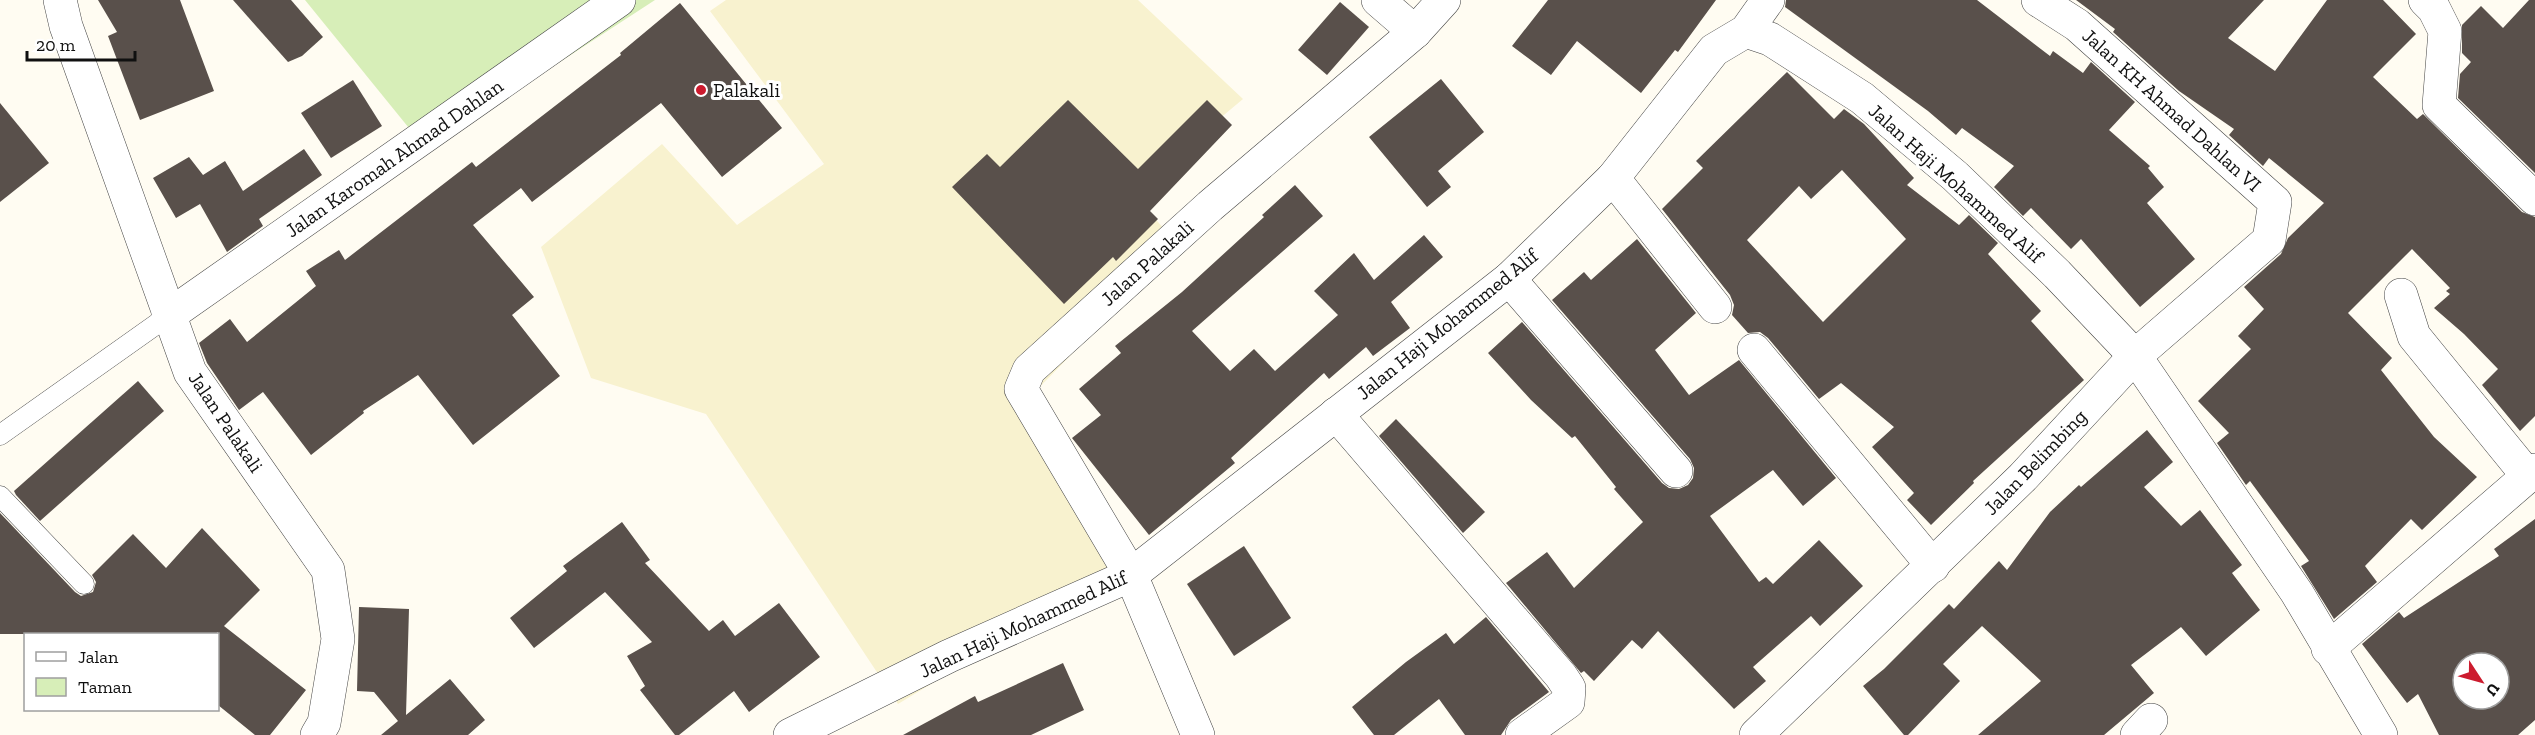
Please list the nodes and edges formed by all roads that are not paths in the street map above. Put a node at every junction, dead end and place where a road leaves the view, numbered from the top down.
1 (60, 0) edge
2 (619, 0) edge
3 (1378, 0) edge
4 (1444, 0) edge
5 (1768, 0) edge
6 (2038, 0) edge
7 (2425, 0) edge
8 (1746, 31) junction
9 (1415, 32) junction
10 (1613, 178) junction
11 (2535, 199) edge
12 (1509, 279) junction
13 (2402, 295) dead end
14 (1714, 307) dead end
15 (168, 316) junction
16 (1754, 350) dead end
17 (2135, 356) junction
18 (1336, 414) junction
19 (0, 435) edge
20 (1676, 471) dead end
21 (2532, 473) edge
22 (0, 496) edge
23 (1933, 566) junction
24 (1131, 575) junction
25 (84, 584) dead end
26 (2328, 649) junction
27 (324, 731) edge
28 (790, 735) edge
29 (1198, 735) edge
30 (1522, 735) edge
31 (1755, 735) edge
32 (2381, 735) edge

1 - 15 street, Jalan Palakali
2 - 15 street, Jalan Karomah Ahmad Dahlan
3 - 9 street
4 - 9 street, Jalan Palakali
5 - 8 street
6 - 17 street, Jalan KH Ahmad Dahlan VI
7 - 11 street
8 - 10 street, Jalan Haji Mohammed Alif
8 - 17 street, Jalan Haji Mohammed Alif
9 - 24 street, Jalan Palakali
10 - 12 street, Jalan Haji Mohammed Alif
10 - 14 street
12 - 18 street, Jalan Haji Mohammed Alif
12 - 20 street
13 - 21 street
15 - 19 lane
15 - 27 street, Jalan Palakali
16 - 23 street
17 - 23 street, Jalan Belimbing
17 - 26 street, Jalan Haji Mohammed Alif
18 - 24 street, Jalan Haji Mohammed Alif
18 - 30 street
21 - 26 street
22 - 25 lane
23 - 31 street, Jalan Belimbing
24 - 28 street, Jalan Haji Mohammed Alif
24 - 29 street
26 - 32 street, Jalan Haji Mohammed Alif

